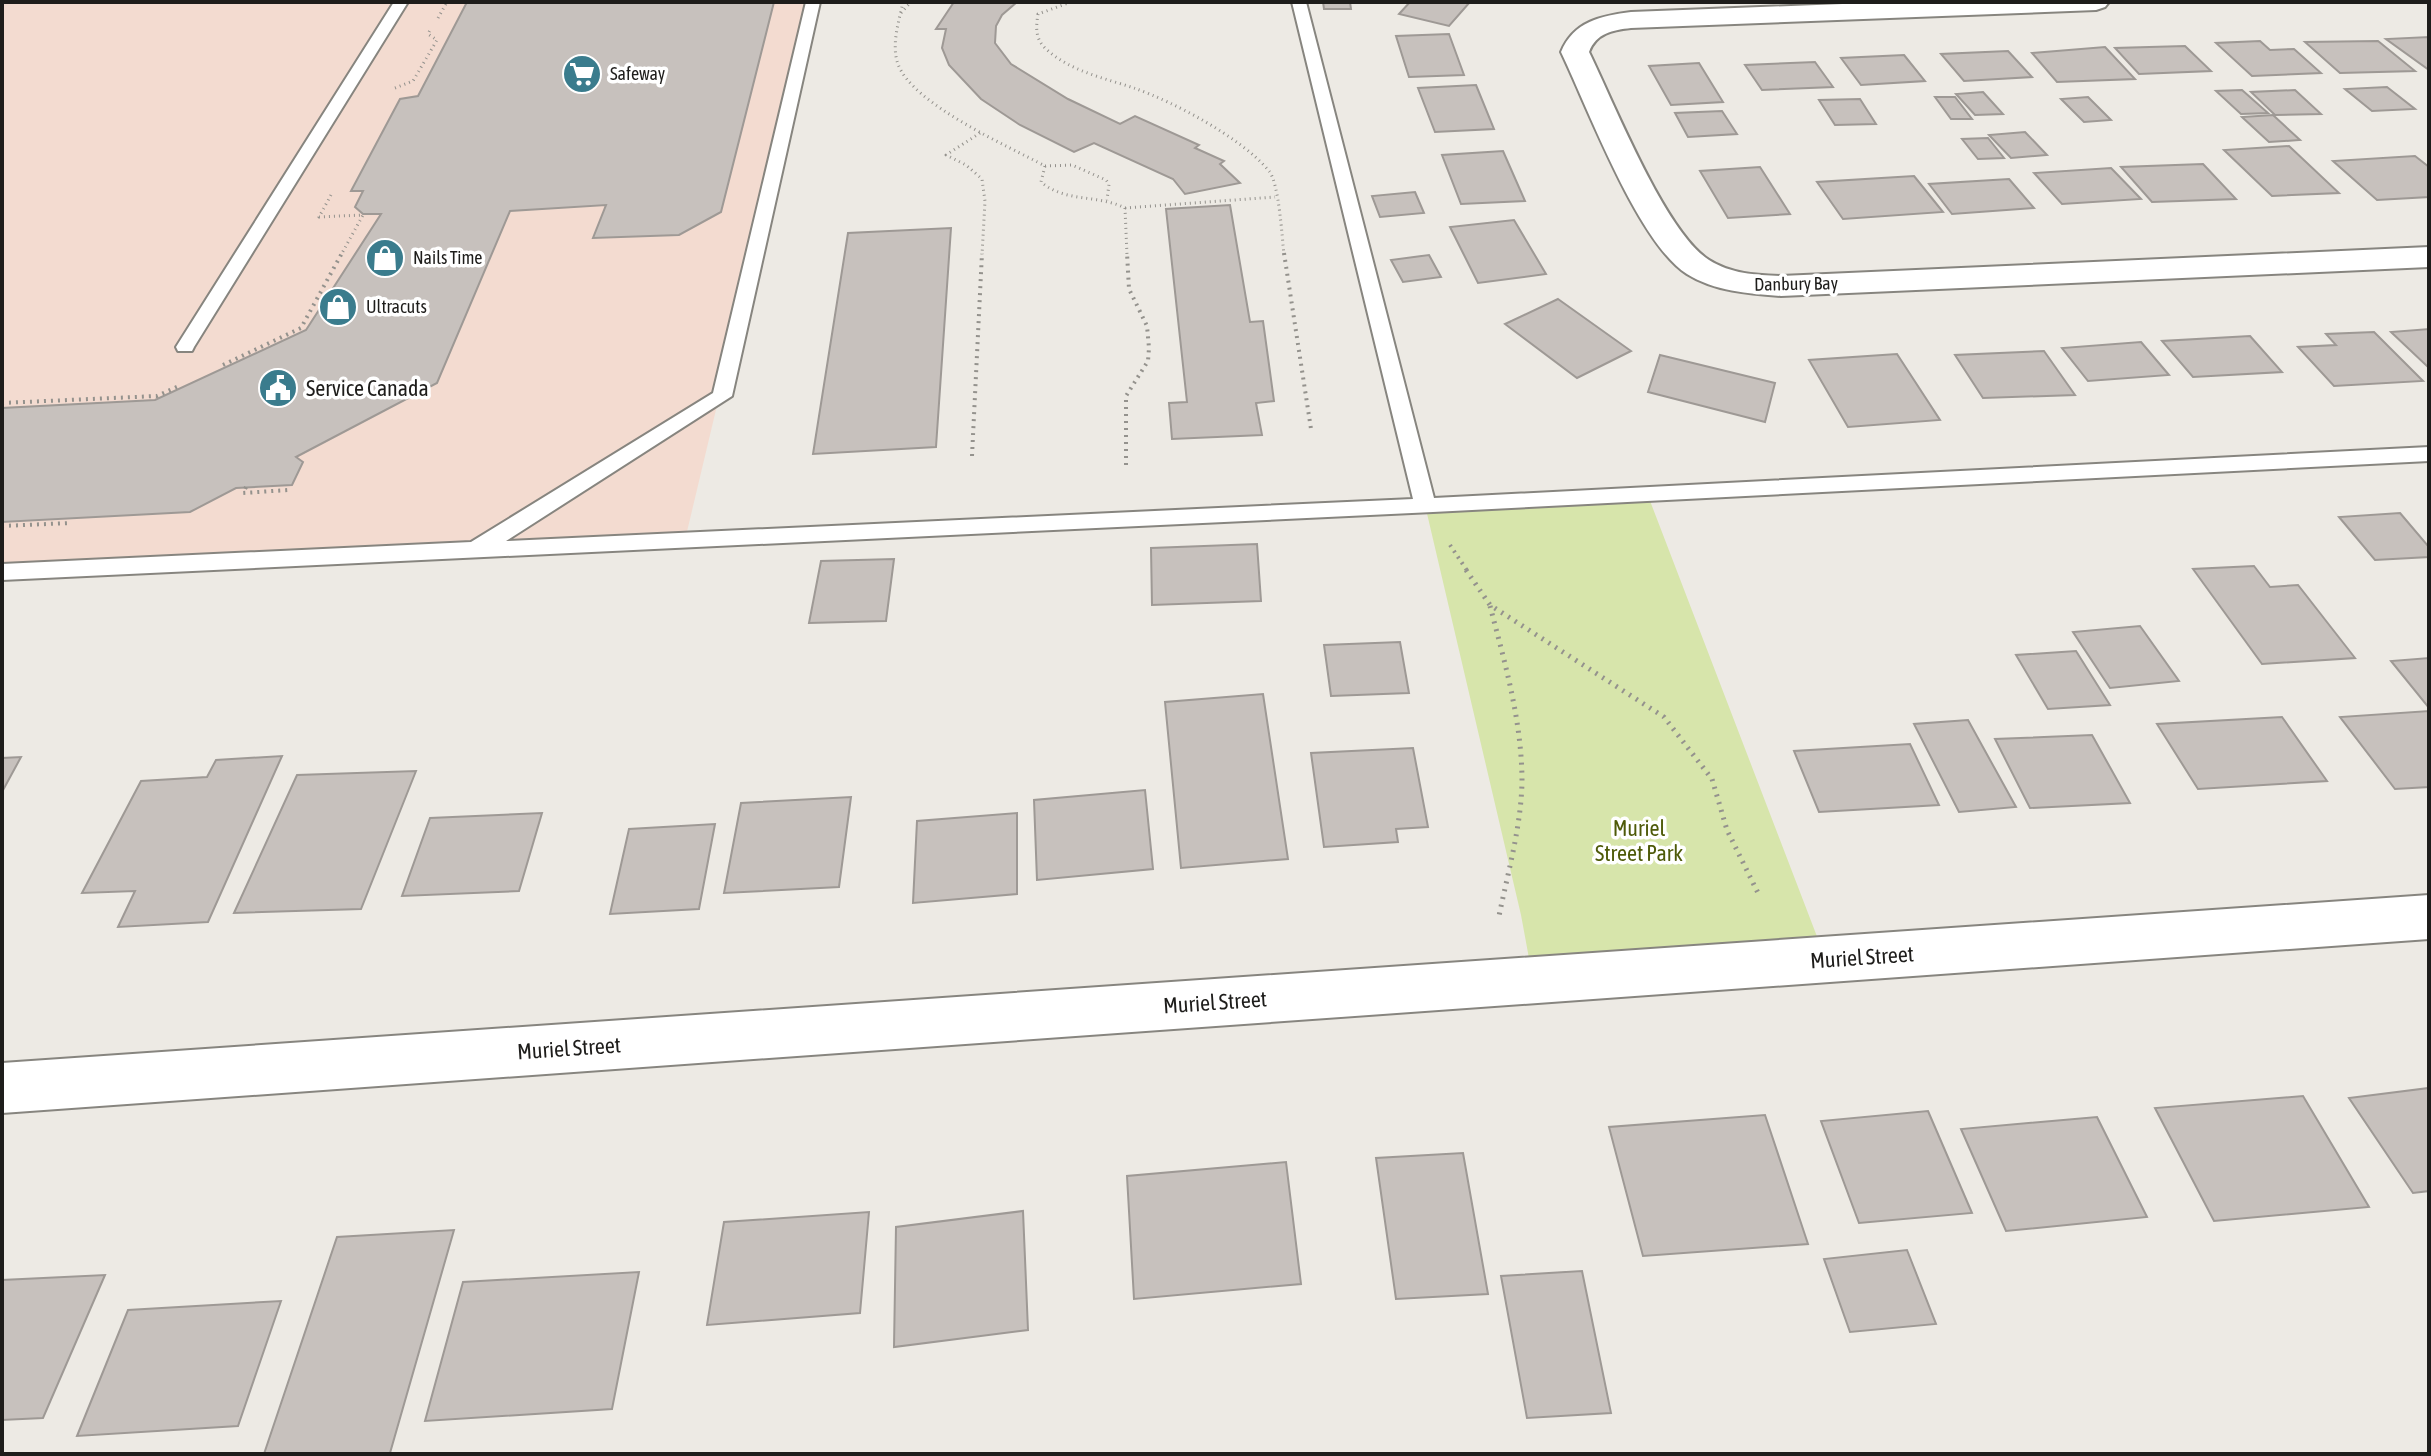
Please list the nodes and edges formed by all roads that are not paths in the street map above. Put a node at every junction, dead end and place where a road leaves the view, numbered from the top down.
1 (401, 2) edge
2 (813, 2) edge
3 (1299, 2) edge
4 (2096, 2) edge
5 (1934, 5) edge
6 (2429, 257) edge
7 (185, 347) dead end
8 (2429, 454) edge
9 (1429, 505) junction
10 (476, 549) junction
11 (2, 572) edge
12 (2429, 917) edge
13 (2, 1088) edge

1 - 7 lane
2 - 10 lane
3 - 9 lane
4 - 5 street, Danbury Bay
5 - 6 street, Danbury Bay
8 - 9 lane
9 - 10 lane
10 - 11 lane
12 - 13 street, Muriel Street

